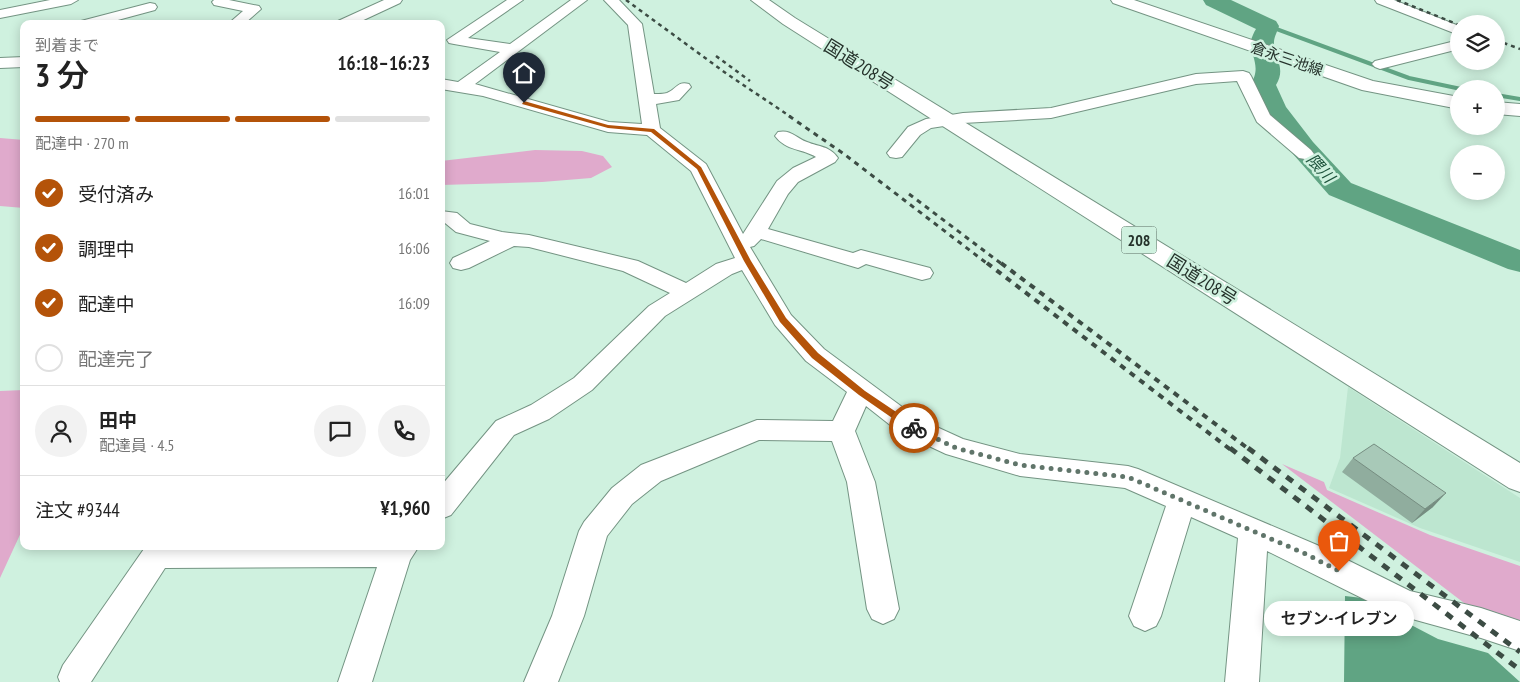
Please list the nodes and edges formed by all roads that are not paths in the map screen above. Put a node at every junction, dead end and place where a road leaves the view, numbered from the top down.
1 (71, 0) edge
2 (394, 0) edge
3 (516, 0) edge
4 (580, 0) edge
5 (611, 0) edge
6 (759, 0) edge
7 (1119, 0) edge
8 (1382, 0) edge
9 (219, 2) dead end
10 (37, 7) edge
11 (150, 7) dead end
12 (0, 14) edge
13 (101, 20) edge
14 (240, 20) edge
15 (352, 20) edge
16 (1450, 27) edge
17 (1450, 46) edge
18 (512, 49) junction
19 (20, 62) edge
20 (0, 63) edge
21 (1380, 64) dead end
22 (445, 85) edge
23 (684, 86) dead end
24 (461, 87) junction
25 (647, 100) junction
26 (1450, 101) edge
27 (1505, 109) edge
28 (1520, 110) edge
29 (946, 120) junction
30 (652, 130) junction
31 (784, 136) dead end
32 (896, 152) dead end
33 (1305, 154) dead end
34 (445, 217) edge
35 (511, 239) junction
36 (748, 247) junction
37 (461, 263) dead end
38 (922, 273) dead end
39 (688, 292) junction
40 (862, 393) junction
41 (842, 431) junction
42 (1520, 479) edge
43 (1182, 500) junction
44 (445, 502) edge
45 (1253, 531) junction
46 (401, 550) edge
47 (883, 609) dead end
48 (1145, 616) dead end
49 (1520, 636) edge
50 (75, 677) dead end
51 (355, 682) edge
52 (541, 682) edge
53 (1242, 682) edge

1 - 10 street
2 - 15 street
3 - 18 street
4 - 18 street
5 - 25 street
6 - 29 main road, 国道208号 / 208
7 - 26 main road, 倉永三池線
8 - 16 street
9 - 14 street
10 - 12 street
11 - 13 street
17 - 21 street
18 - 24 street
19 - 20 street
22 - 24 street
23 - 25 street
24 - 30 street
25 - 30 street
27 - 28 main road
29 - 32 street
29 - 33 street
29 - 42 main road, 国道208号 / 208
30 - 36 street
31 - 36 street
34 - 35 street
35 - 37 street
35 - 39 street
36 - 38 street
36 - 39 street
36 - 40 street
39 - 44 street
40 - 41 street
40 - 43 street
41 - 47 street
41 - 52 street
43 - 45 street
43 - 48 street
45 - 49 street
45 - 53 street
46 - 50 street
46 - 51 street

